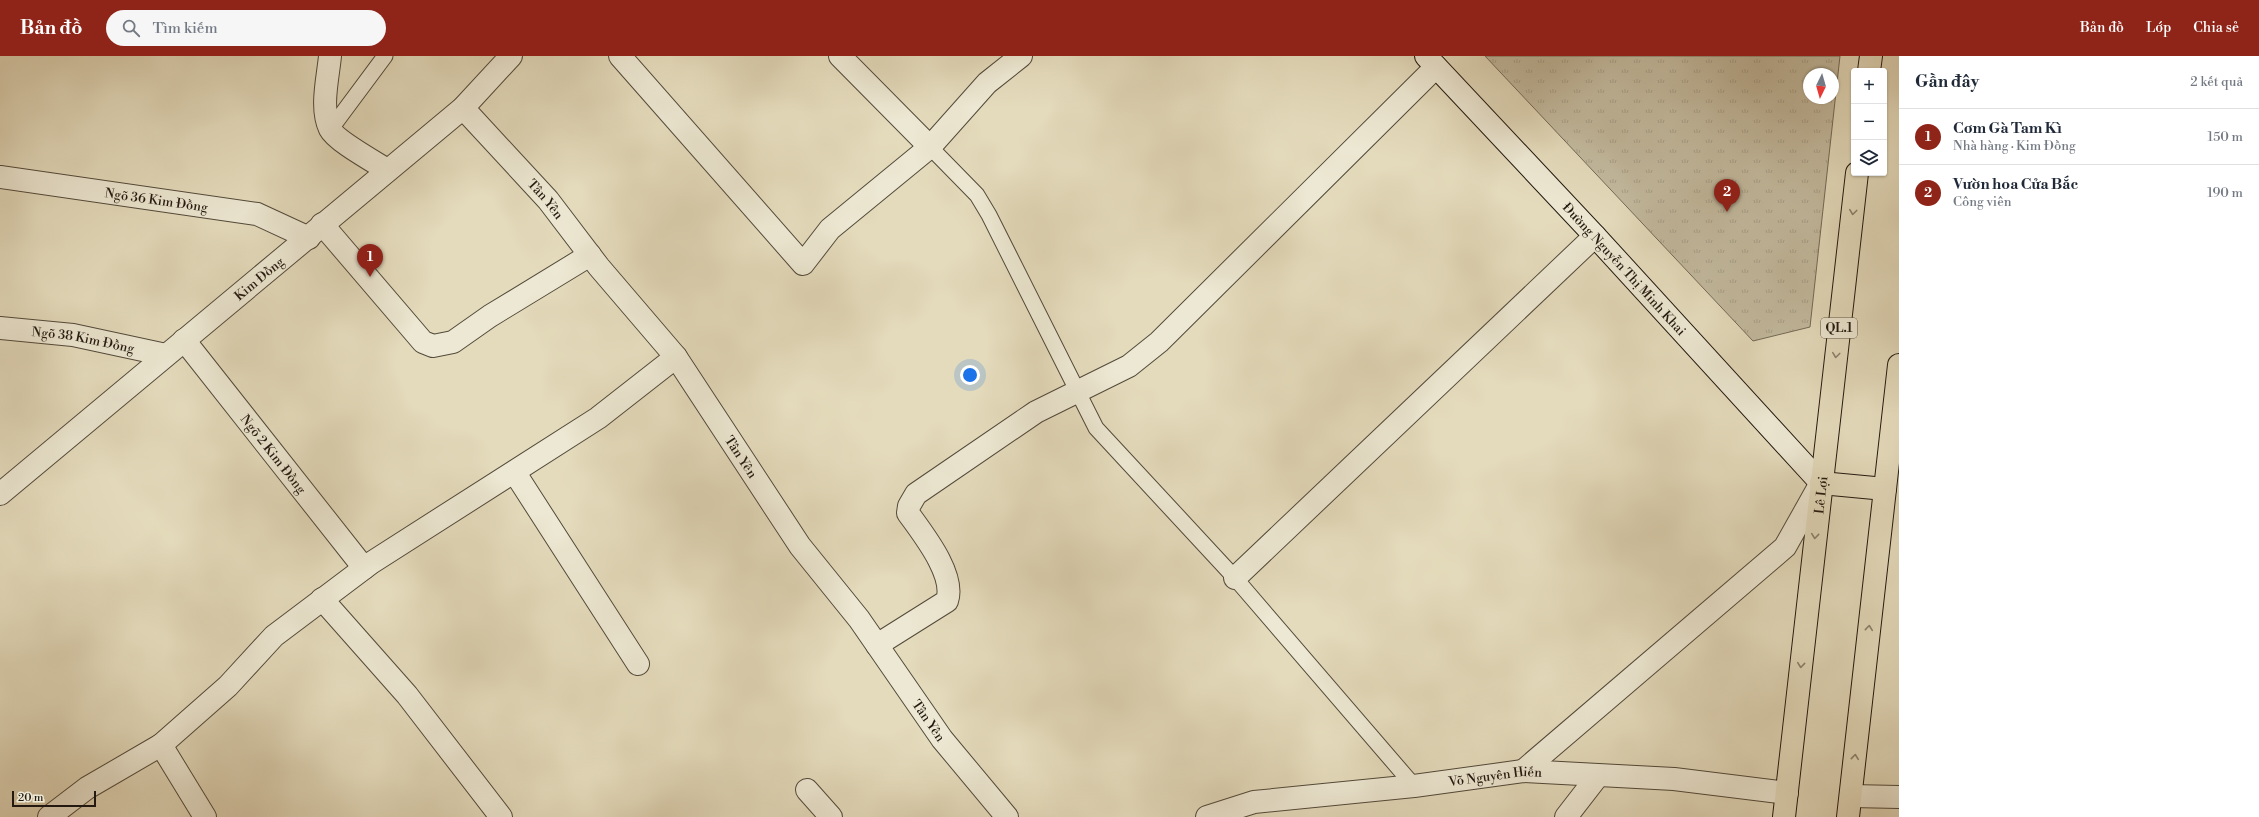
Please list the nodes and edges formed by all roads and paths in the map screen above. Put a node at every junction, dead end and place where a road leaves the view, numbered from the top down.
1 (330, 56) edge
2 (385, 56) edge
3 (511, 56) edge
4 (620, 56) edge
5 (840, 56) edge
6 (1871, 56) edge
7 (1018, 57) edge
8 (1431, 61) edge
9 (1869, 68) edge
10 (463, 108) junction
11 (330, 130) junction
12 (930, 147) junction
13 (387, 170) junction
14 (1857, 176) edge
15 (0, 177) edge
16 (316, 231) junction
17 (1595, 236) junction
18 (590, 255) junction
19 (0, 328) edge
20 (184, 340) junction
21 (166, 355) junction
22 (676, 357) junction
23 (1899, 365) edge
24 (1078, 390) junction
25 (515, 473) junction
26 (1821, 483) junction
27 (1892, 490) edge
28 (0, 494) edge
29 (364, 568) junction
30 (1235, 578) junction
31 (322, 599) junction
32 (877, 645) junction
33 (638, 664) dead end
34 (161, 745) junction
35 (1523, 772) junction
36 (1596, 776) junction
37 (1414, 786) junction
38 (808, 790) dead end
39 (1787, 793) junction
40 (1899, 797) edge
41 (1850, 806) edge
42 (50, 817) edge
43 (205, 817) edge
44 (501, 817) edge
45 (831, 817) edge
46 (1007, 817) edge
47 (1207, 817) edge
48 (1566, 817) edge
49 (1784, 817) edge

1 - 11 street
2 - 11 lane
3 - 10 street, Kim Đồng
4 - 12 street
5 - 12 street
6 - 9 main road
7 - 12 street
8 - 17 street, Đường Nguyễn Thị Minh Khai
8 - 24 street
10 - 13 street, Kim Đồng
10 - 18 street, Tân Yên
11 - 13 street
12 - 24 lane
13 - 16 street, Kim Đồng
14 -> 26 main road, Lê Lợi / QL.1
15 - 16 street, Ngõ 36 Kim Đồng
16 - 18 street
16 - 20 street, Kim Đồng
17 - 26 street, Đường Nguyễn Thị Minh Khai
17 - 30 street
18 - 22 street, Tân Yên
19 - 21 street, Ngõ 38 Kim Đồng
20 - 21 street, Kim Đồng
20 - 29 street, Ngõ 2 Kim Đồng
21 - 28 street, Kim Đồng
22 - 25 street
22 - 32 street, Tân Yên
23 - 27 main road
24 - 30 lane
24 - 32 street
25 - 29 street
25 - 33 street
26 - 27 main road
26 - 35 street
26 -> 39 main road, Lê Lợi / QL.1
41 -> 27 main road
29 - 31 street
30 - 37 lane
31 - 34 street
31 - 44 street
32 - 46 street, Tân Yên
34 - 42 street
34 - 43 street
35 - 36 street, Võ Nguyên Hiến
35 - 37 street, Võ Nguyên Hiến
36 - 39 street, Võ Nguyên Hiến
36 - 48 street
37 - 47 street, Võ Nguyên Hiến
38 - 45 street
39 - 49 main road, Lê Lợi / QL.1
40 - 41 street

